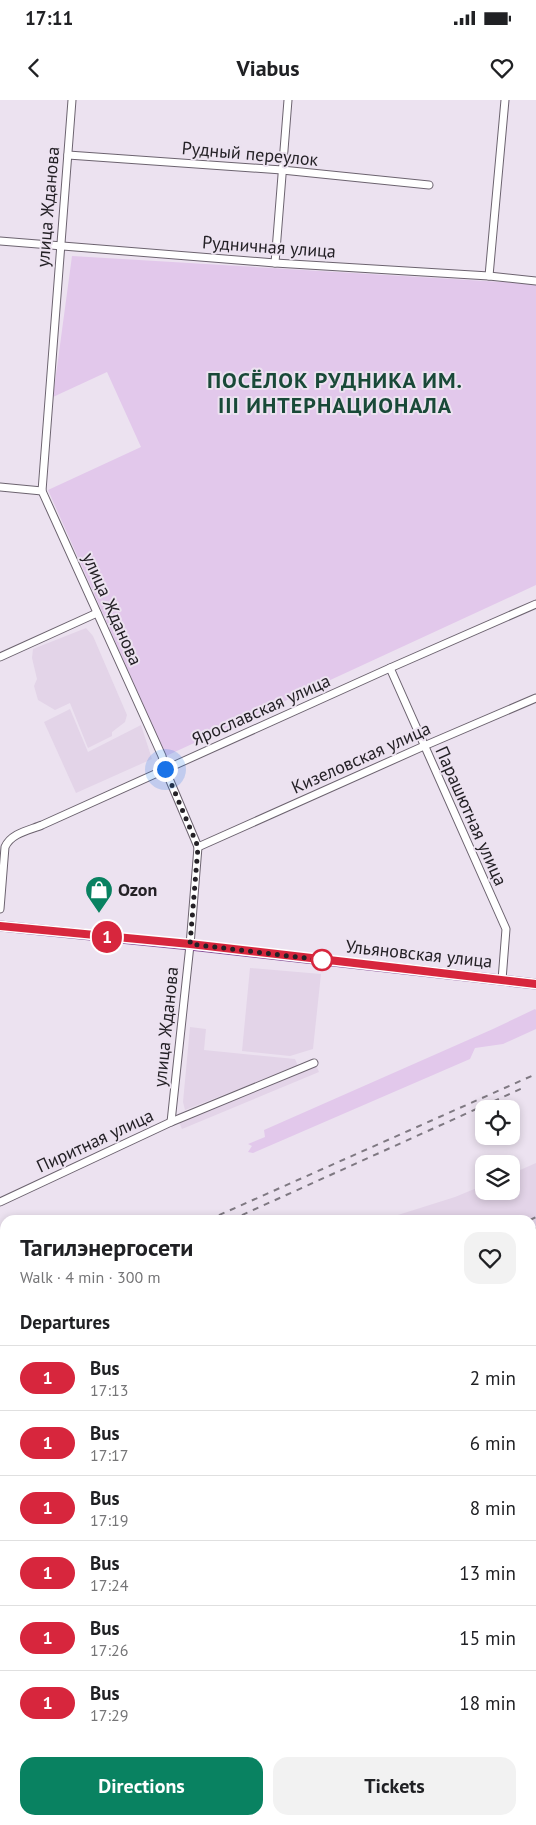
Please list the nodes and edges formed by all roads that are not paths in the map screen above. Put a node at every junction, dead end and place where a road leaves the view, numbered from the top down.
1 (72, 100) edge
2 (288, 100) edge
3 (505, 100) edge
4 (68, 155) junction
5 (282, 170) junction
6 (429, 185) dead end
7 (0, 241) edge
8 (60, 245) junction
9 (275, 263) junction
10 (489, 276) junction
11 (536, 281) edge
12 (0, 487) edge
13 (42, 491) junction
14 (536, 604) edge
15 (97, 613) junction
16 (0, 657) edge
17 (390, 668) junction
18 (536, 698) edge
19 (424, 746) junction
20 (165, 769) junction
21 (198, 847) junction
22 (0, 909) edge
23 (0, 926) edge
24 (190, 944) junction
25 (502, 980) junction
26 (536, 984) edge
27 (314, 1063) dead end
28 (171, 1122) junction
29 (0, 1202) edge

1 - 4 street, улица Жданова
2 - 5 street
3 - 10 street
4 - 5 street, Рудный переулок
4 - 8 street, улица Жданова
5 - 6 street, Рудный переулок
5 - 9 street
7 - 8 street, Рудничная улица
8 - 9 street, Рудничная улица
8 - 13 street, улица Жданова
9 - 10 street, Рудничная улица
10 - 11 street, Рудничная улица
12 - 13 street
13 - 15 street, улица Жданова
14 - 17 street, Ярославская улица
15 - 16 street
15 - 20 street, улица Жданова
17 - 19 street, Парашютная улица
17 - 20 street, Ярославская улица
18 - 19 street, Кизеловская улица
19 - 21 street, Кизеловская улица
19 - 25 street, Парашютная улица
20 - 21 street, улица Жданова
20 - 22 street, Ярославская улица
21 - 24 street, улица Жданова
23 - 24 main road, Ульяновская улица
24 - 25 main road, Ульяновская улица
24 - 28 street, улица Жданова
25 - 26 main road, Ульяновская улица
27 - 28 street, Пиритная улица
28 - 29 street, Пиритная улица

